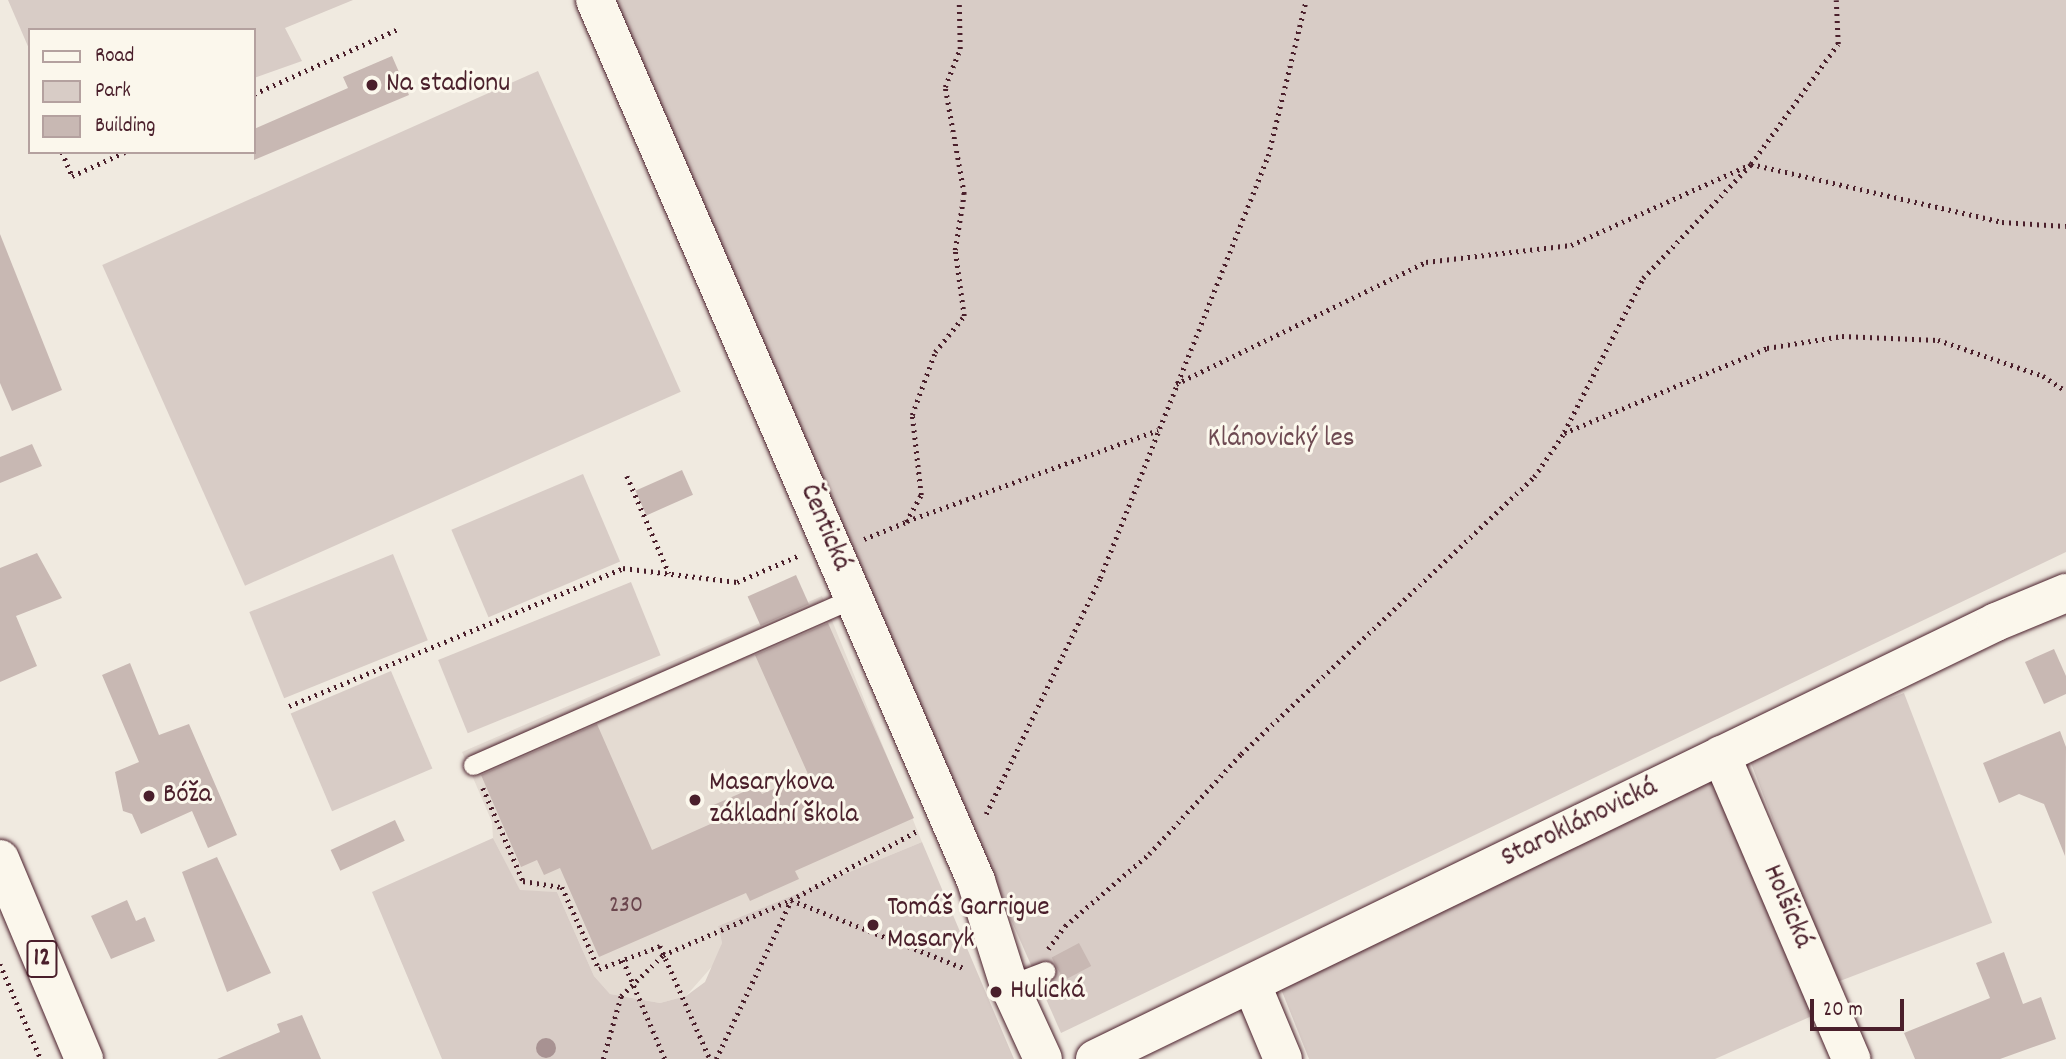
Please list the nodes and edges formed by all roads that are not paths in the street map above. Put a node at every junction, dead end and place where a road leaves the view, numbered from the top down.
1 (596, 0) edge
2 (2066, 593) edge
3 (854, 598) junction
4 (1721, 755) junction
5 (472, 765) road end
6 (0, 859) edge
7 (1045, 971) road end
8 (995, 980) junction
9 (1252, 985) junction
10 (83, 1059) edge
11 (1043, 1059) edge
12 (1096, 1059) edge
13 (1283, 1059) edge
14 (1851, 1059) edge

1 - 3 street, Čentická
2 - 4 street, Staroklánovická
3 - 5 lane
3 - 8 street, Čentická
4 - 9 street, Staroklánovická
4 - 14 street, Holšická
6 - 10 street, 12
7 - 8 lane
8 - 11 street, Čentická
9 - 12 street, Staroklánovická
9 - 13 street

